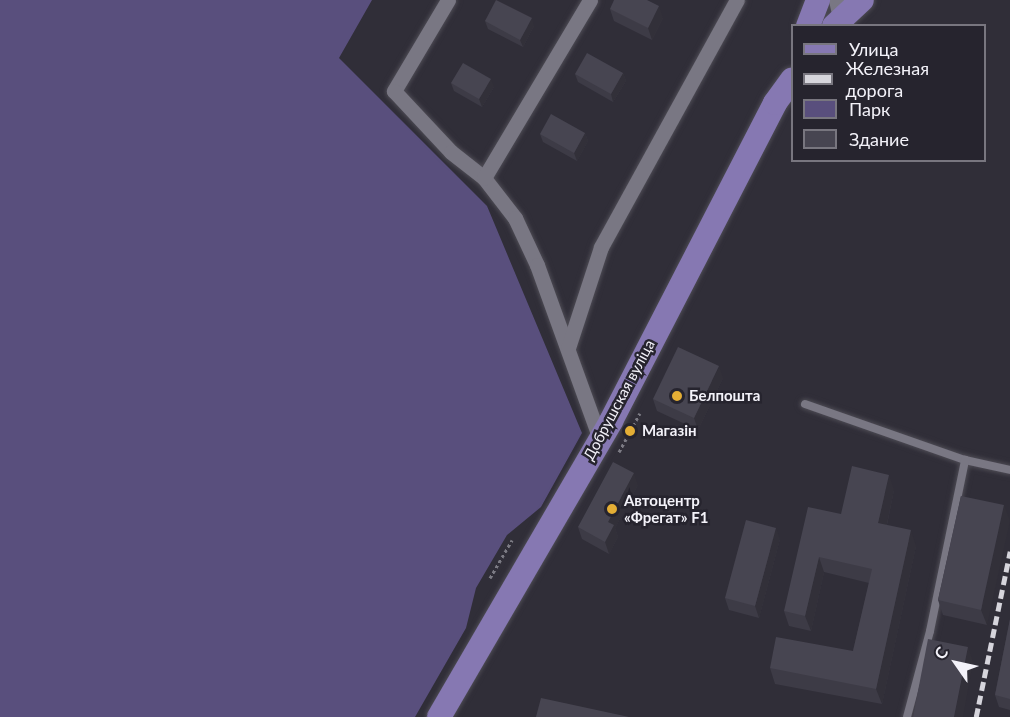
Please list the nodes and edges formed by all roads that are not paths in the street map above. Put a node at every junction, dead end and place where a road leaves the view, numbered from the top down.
1 (448, 0) edge
2 (590, 0) edge
3 (737, 0) edge
4 (818, 0) edge
5 (862, 0) edge
6 (837, 15) edge
7 (809, 24) edge
8 (791, 68) edge
9 (791, 81) edge
10 (775, 103) junction
11 (484, 178) junction
12 (568, 348) junction
13 (805, 404) dead end
14 (609, 446) junction
15 (964, 460) junction
16 (1010, 470) edge
17 (439, 717) edge
18 (907, 717) edge

1 - 11 street
2 - 11 street
3 - 12 street
4 - 7 main road
5 - 6 main road
8 - 10 main road
9 - 10 main road, Добрушская вуліца
10 - 14 main road, Добрушская вуліца
11 - 12 street
12 - 14 street
13 - 15 lane
14 - 17 main road, Добрушская вуліца
15 - 16 lane
15 - 18 lane

